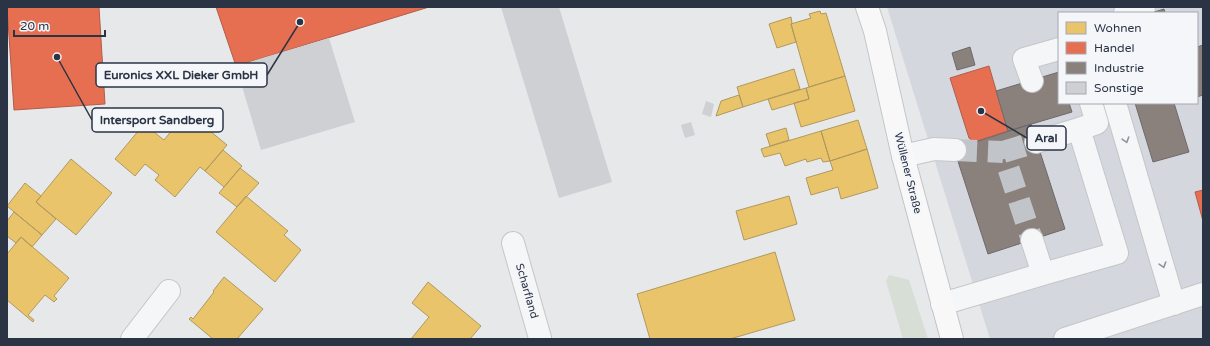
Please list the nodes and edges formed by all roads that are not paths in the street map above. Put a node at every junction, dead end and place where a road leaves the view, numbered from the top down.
1 (868, 7) edge
2 (1144, 7) edge
3 (1128, 12) edge
4 (1058, 49) edge
5 (1032, 81) dead end
6 (1091, 104) edge
7 (1115, 104) edge
8 (1079, 129) junction
9 (1036, 142) tunnel mouth
10 (955, 150) tunnel mouth
11 (903, 156) junction
12 (1032, 240) tunnel mouth
13 (513, 243) dead end
14 (1043, 274) junction
15 (169, 291) dead end
16 (1203, 294) edge
17 (942, 304) junction
18 (1174, 304) junction
19 (132, 339) edge
20 (541, 339) edge
21 (952, 339) edge
22 (1065, 339) edge

1 - 11 main road, Wüllener Straße
2 - 3 street
4 - 5 street
6 - 8 street
7 -> 18 street
8 - 9 street
8 - 14 street
10 - 11 street
11 - 17 main road, Wüllener Straße
12 - 14 street
13 - 20 street, Scharfland
14 - 17 street
15 - 19 street
16 - 18 street
17 - 21 main road, Wüllener Straße
18 - 22 street

